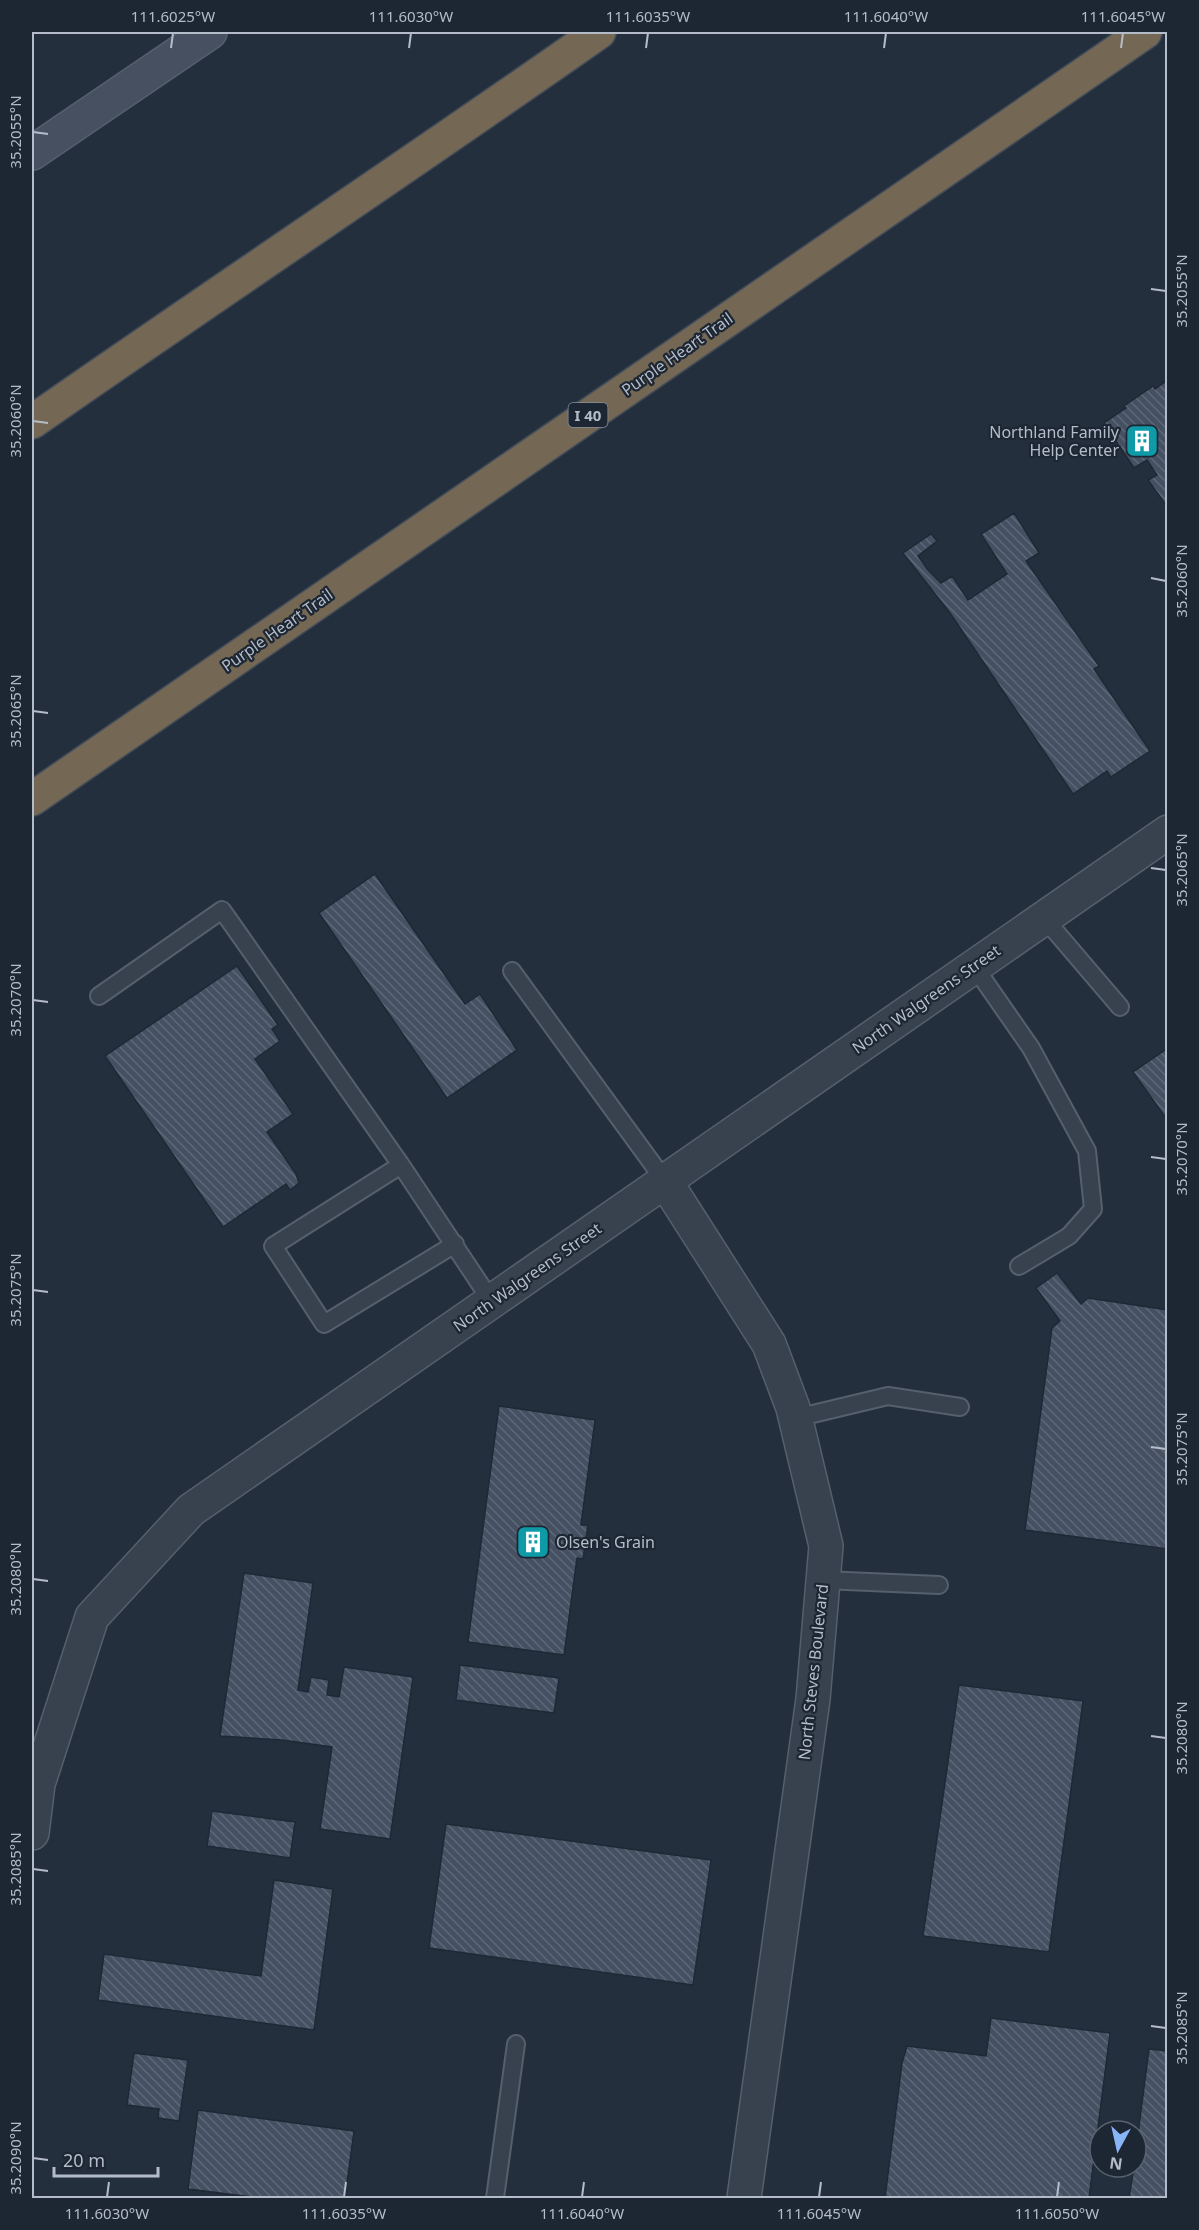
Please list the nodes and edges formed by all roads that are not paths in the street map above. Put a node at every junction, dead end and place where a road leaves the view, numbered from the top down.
1 (210, 32) edge
2 (599, 32) edge
3 (1145, 32) edge
4 (32, 153) edge
5 (32, 422) edge
6 (32, 799) edge
7 (1167, 832) edge
8 (1044, 918) junction
9 (974, 966) junction
10 (512, 971) dead end
11 (99, 996) dead end
12 (1120, 1006) dead end
13 (401, 1165) junction
14 (665, 1180) junction
15 (455, 1244) junction
16 (1020, 1266) dead end
17 (492, 1302) junction
18 (960, 1407) dead end
19 (796, 1418) junction
20 (823, 1580) junction
21 (939, 1585) dead end
22 (32, 1833) edge
23 (516, 2044) dead end
24 (495, 2199) edge
25 (744, 2199) edge

1 - 4 street
2 - 5 highway
3 - 6 highway, Purple Heart Trail / I 40
7 - 8 street, North Walgreens Street
8 - 9 street, North Walgreens Street
8 - 12 lane
9 - 14 street, North Walgreens Street
9 - 16 lane
10 - 14 lane
11 - 13 lane
13 - 15 lane
13 - 15 lane
14 - 17 street, North Walgreens Street
14 - 19 street, North Steves Boulevard
15 - 17 lane
17 - 22 street, North Walgreens Street
18 - 19 lane
19 - 20 street, North Steves Boulevard
20 - 21 lane
20 - 25 street, North Steves Boulevard
23 - 24 lane

